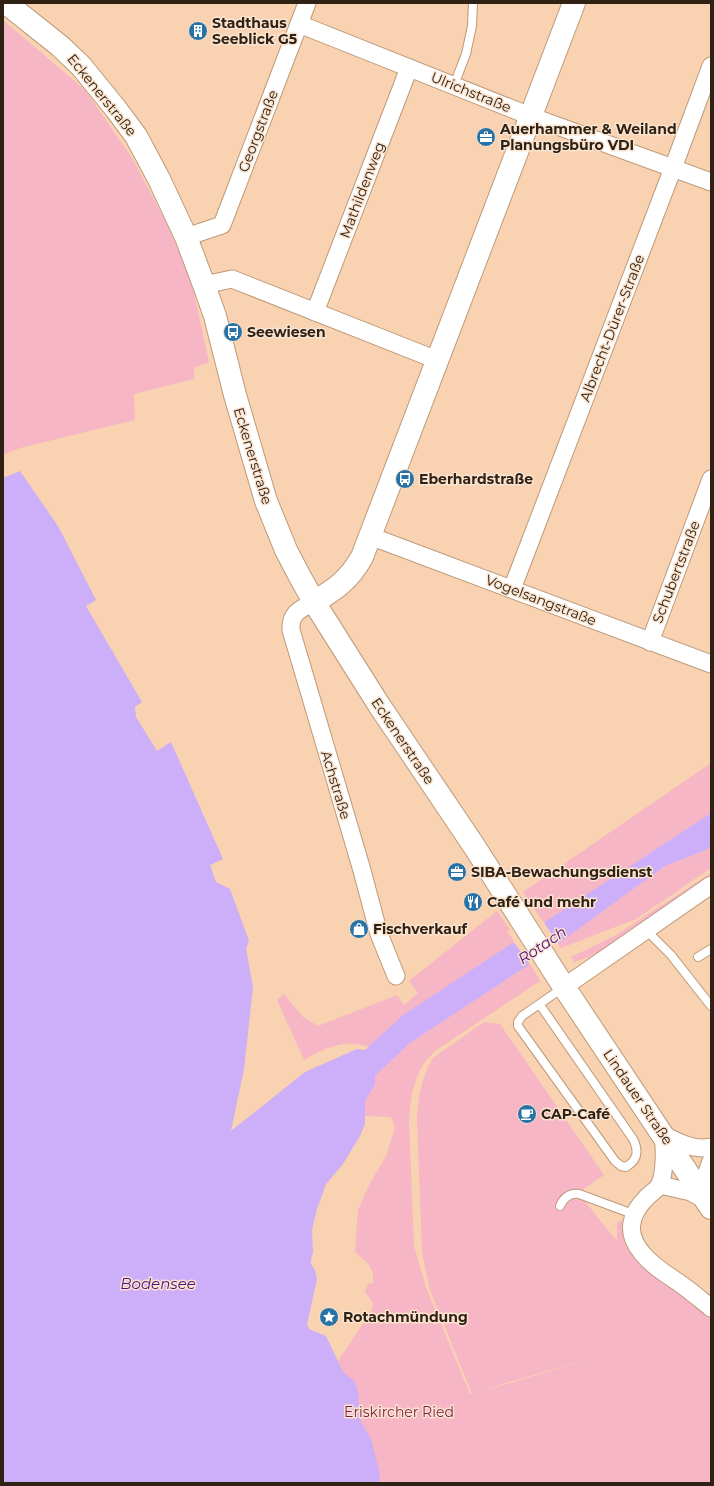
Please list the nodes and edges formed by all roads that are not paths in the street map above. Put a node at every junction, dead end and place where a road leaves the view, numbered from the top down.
1 (6, 3) edge
2 (307, 3) edge
3 (473, 3) edge
4 (574, 3) edge
5 (299, 24) junction
6 (711, 66) edge
7 (409, 68) junction
8 (454, 86) junction
9 (530, 116) junction
10 (673, 168) junction
11 (711, 182) edge
12 (186, 237) junction
13 (204, 285) junction
14 (315, 312) junction
15 (437, 360) junction
16 (711, 480) edge
17 (370, 536) junction
18 (512, 589) junction
19 (314, 602) junction
20 (650, 642) junction
21 (711, 664) edge
22 (711, 885) edge
23 (519, 917) joint
24 (645, 930) junction
25 (711, 949) edge
26 (698, 957) dead end
27 (396, 976) dead end
28 (559, 979) junction
29 (540, 1005) junction
30 (711, 1006) edge
31 (662, 1134) junction
32 (711, 1147) edge
33 (711, 1161) edge
34 (660, 1185) junction
35 (709, 1204) edge
36 (560, 1206) dead end
37 (633, 1214) junction
38 (711, 1308) edge

1 - 12 main road, Eckenerstraße
2 - 5 street, Georgstraße
3 - 8 lane
4 - 9 main road
5 - 7 street, Ulrichstraße
5 - 12 street, Georgstraße
6 - 10 street, Albrecht-Dürer-Straße
7 - 8 street, Ulrichstraße
7 - 14 street, Mathildenweg
8 - 9 street, Ulrichstraße
9 - 10 street, Ulrichstraße
9 - 15 main road
10 - 11 street, Ulrichstraße
10 - 18 street, Albrecht-Dürer-Straße
12 - 13 main road, Eckenerstraße
13 - 14 street
13 - 19 main road, Eckenerstraße
14 - 15 street
15 - 17 main road
16 - 20 street, Schubertstraße
17 - 18 street, Vogelsangstraße
17 - 19 main road
18 - 20 street, Vogelsangstraße
19 - 23 main road, Eckenerstraße
19 - 27 street, Achstraße
20 - 21 street, Vogelsangstraße
22 - 24 street
23 - 28 main road, Lindauer Straße
24 - 28 street
24 - 30 lane
25 - 26 lane
28 - 29 lane
28 - 31 main road, Lindauer Straße
29 - 29 lane
31 - 32 street
31 - 34 street
31 - 35 main road, Lindauer Straße
33 - 35 street
34 - 35 street
34 - 37 street
36 - 37 lane
37 - 38 street

